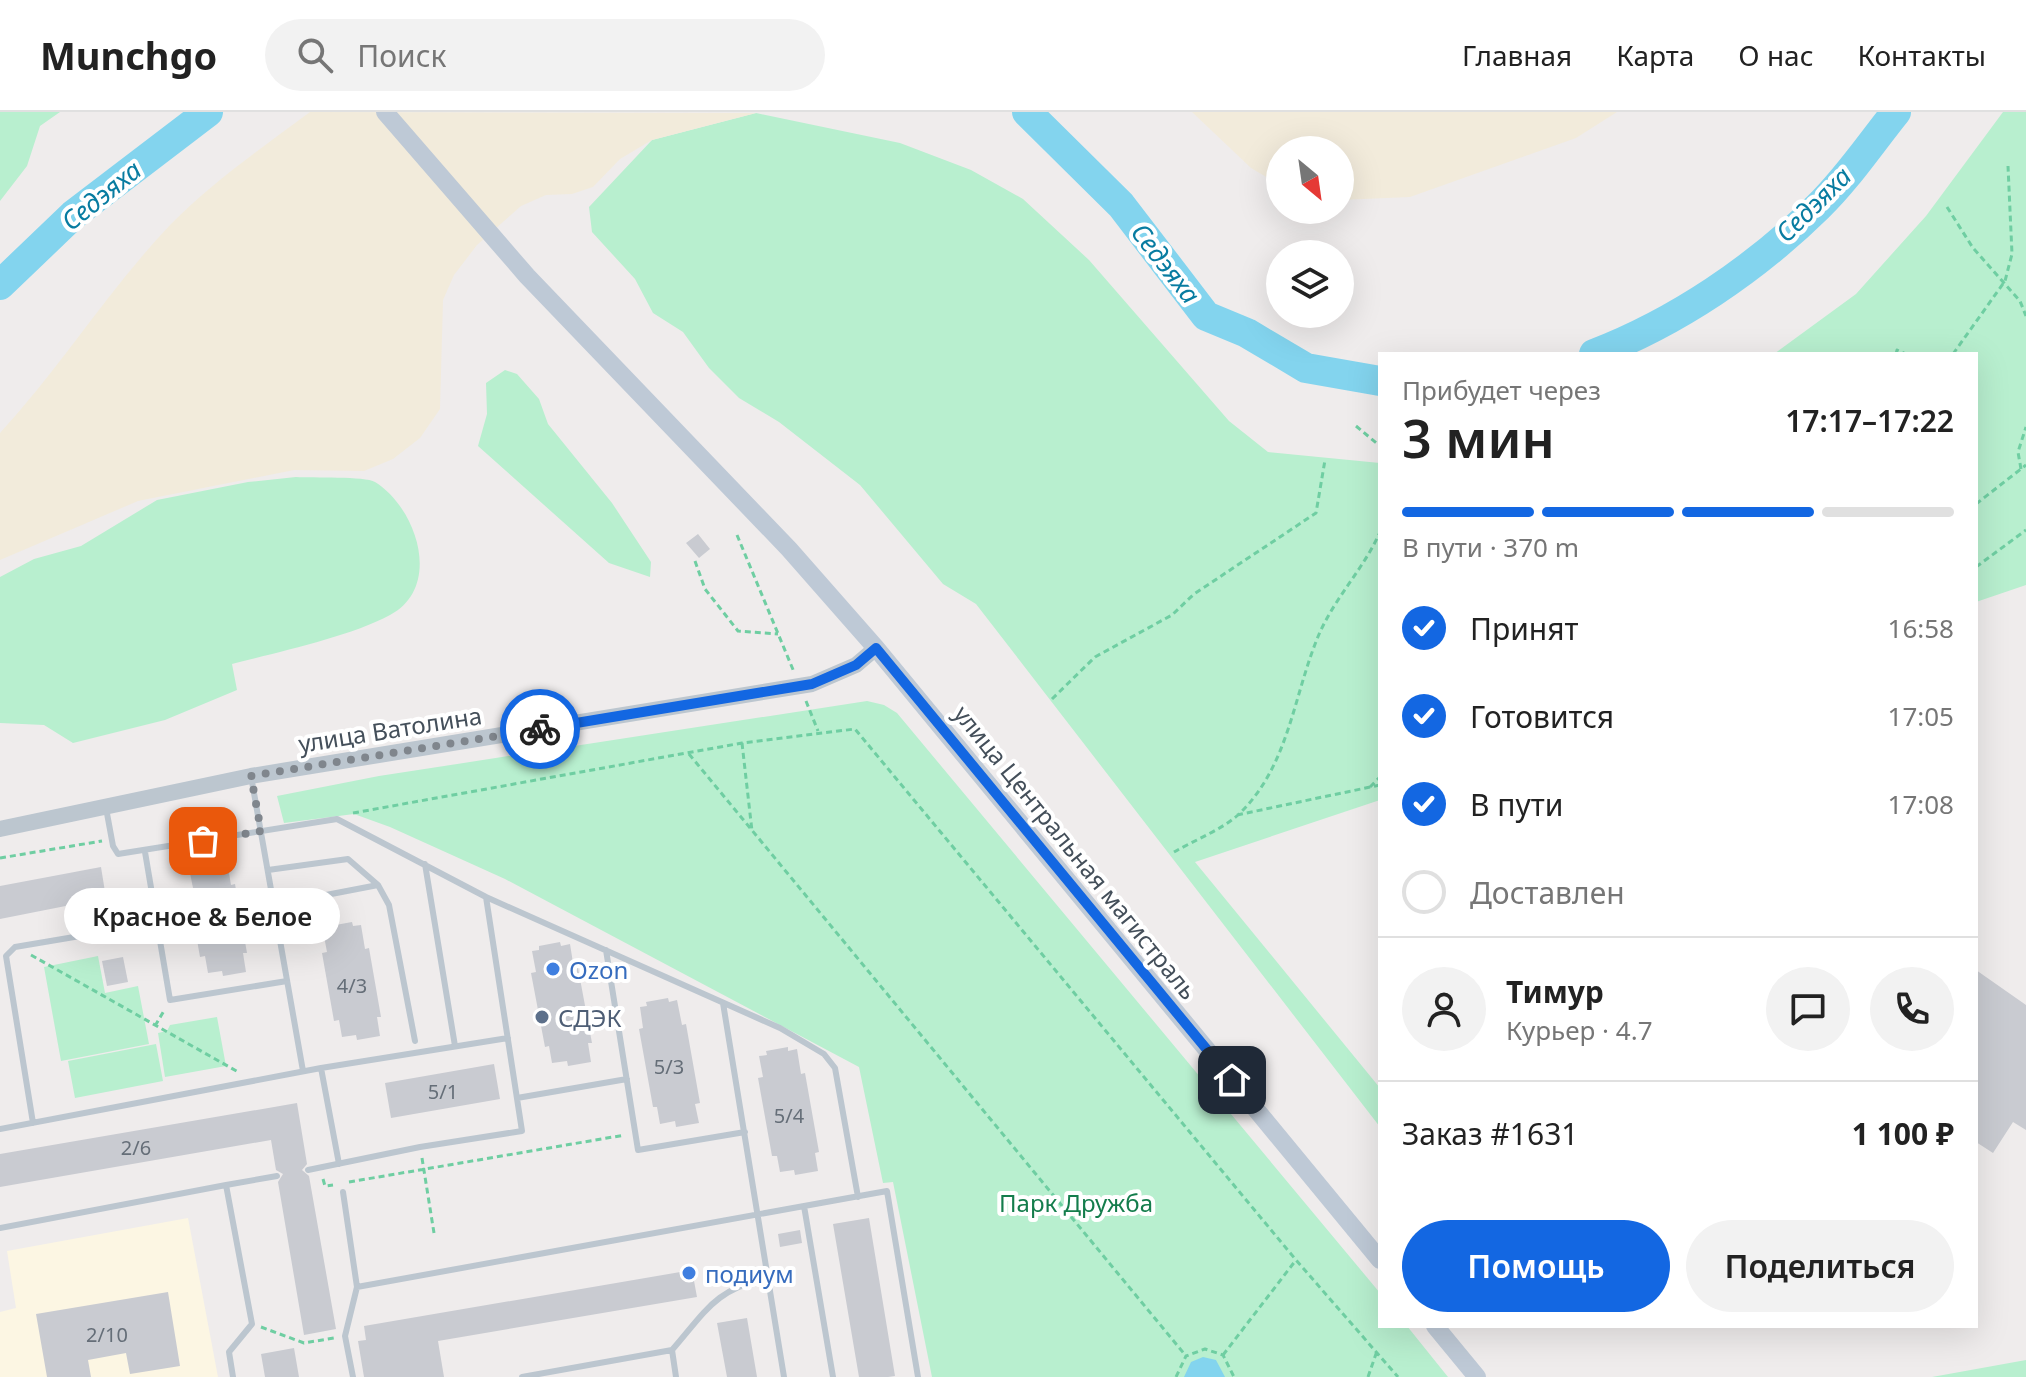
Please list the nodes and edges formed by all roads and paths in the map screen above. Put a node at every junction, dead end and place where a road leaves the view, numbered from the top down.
1 (385, 112) edge
2 (2008, 166) dead end
3 (1947, 207) dead end
4 (2005, 281) junction
5 (2026, 316) edge
6 (1954, 352) edge
7 (1356, 426) dead end
8 (2026, 427) edge
9 (1378, 444) edge
10 (1325, 460) dead end
11 (2026, 465) edge
12 (2021, 469) junction
13 (1978, 502) edge
14 (2026, 530) edge
15 (737, 535) dead end
16 (1378, 537) edge
17 (695, 561) dead end
18 (1978, 566) edge
19 (778, 634) junction
20 (876, 648) junction
21 (800, 687) junction
22 (1052, 699) dead end
23 (818, 732) junction
24 (742, 743) junction
25 (689, 754) junction
26 (251, 776) junction
27 (1378, 779) edge
28 (1378, 786) edge
29 (1367, 789) junction
30 (106, 805) junction
31 (354, 814) dead end
32 (1237, 815) junction
33 (0, 829) edge
34 (261, 831) junction
35 (752, 831) junction
36 (145, 852) junction
37 (1174, 852) dead end
38 (425, 864) junction
39 (268, 870) junction
40 (378, 885) junction
41 (486, 897) junction
42 (274, 905) junction
43 (157, 923) junction
44 (15, 947) junction
45 (606, 950) junction
46 (287, 981) junction
47 (170, 1000) junction
48 (723, 1003) junction
49 (155, 1026) junction
50 (508, 1038) junction
51 (415, 1041) dead end
52 (455, 1046) junction
53 (321, 1068) junction
54 (303, 1071) junction
55 (627, 1079) junction
56 (254, 1081) junction
57 (517, 1098) junction
58 (33, 1123) junction
59 (0, 1129) edge
60 (745, 1132) junction
61 (636, 1134) junction
62 (420, 1147) junction
63 (339, 1164) junction
64 (423, 1169) junction
65 (308, 1170) dead end
66 (277, 1176) dead end
67 (353, 1182) dead end
68 (226, 1185) junction
69 (331, 1185) dead end
70 (325, 1186) dead end
71 (343, 1192) dead end
72 (858, 1197) junction
73 (804, 1206) junction
74 (758, 1215) junction
75 (0, 1228) edge
76 (434, 1233) dead end
77 (1378, 1258) edge
78 (1296, 1260) junction
79 (768, 1278) junction
80 (357, 1287) junction
81 (252, 1324) junction
82 (1437, 1328) edge
83 (345, 1336) junction
84 (672, 1350) junction
85 (1377, 1351) junction
86 (1223, 1355) junction
87 (1186, 1356) junction
88 (233, 1377) edge
89 (353, 1377) edge
90 (522, 1377) edge
91 (676, 1377) edge
92 (784, 1377) edge
93 (833, 1377) edge
94 (918, 1377) edge
95 (1176, 1377) edge
96 (1234, 1377) edge
97 (1368, 1377) edge
98 (1398, 1377) edge
99 (1477, 1377) edge

1 - 20 main road, улица Центральная магистраль
2 - 4 path
3 - 4 path
4 - 5 path
4 - 6 path
7 - 9 path
8 - 12 path
10 - 22 path
11 - 12 path
12 - 13 path
14 - 18 path
15 - 19 path
16 - 32 path
17 - 19 path
19 - 21 path
20 - 21 street, улица Ватолина
20 - 77 main road, улица Центральная магистраль
21 - 23 path
21 - 26 street, улица Ватолина
23 - 24 path
23 - 78 path
24 - 25 path
24 - 35 path
25 - 31 path
25 - 35 path
26 - 30 street, улица Ватолина
26 - 34 lane
27 - 29 path
28 - 29 path
29 - 32 path
30 - 33 street, улица Ватолина
30 - 36 lane
32 - 37 path
34 - 36 lane
34 - 38 lane
34 - 39 lane
35 - 87 path
36 - 43 lane
38 - 41 lane
38 - 52 lane
39 - 40 lane
39 - 42 lane
40 - 42 lane
40 - 51 lane
41 - 45 lane
41 - 50 lane
42 - 46 lane
43 - 44 lane
43 - 47 lane
44 - 49 path
44 - 58 lane
45 - 48 lane
45 - 55 lane
46 - 47 lane
46 - 54 lane
47 - 49 path
48 - 60 lane
48 - 72 lane
49 - 56 path
50 - 52 lane
50 - 57 lane
52 - 53 lane
53 - 54 lane
53 - 63 lane
54 - 56 lane
55 - 57 lane
55 - 61 lane
56 - 58 lane
57 - 62 lane
58 - 59 lane
60 - 61 lane
60 - 74 lane
61 - 64 path
62 - 63 lane
62 - 64 path
63 - 65 lane
64 - 67 path
64 - 76 path
66 - 68 lane
68 - 75 lane
68 - 81 lane
69 - 70 path
71 - 80 lane
72 - 73 lane
72 - 94 lane
73 - 74 lane
73 - 93 lane
74 - 79 lane
74 - 80 lane
78 - 85 path
78 - 86 path
79 - 84 lane
79 - 92 lane
80 - 83 lane
81 - 83 path
81 - 88 lane
82 - 99 main road
83 - 89 lane
84 - 90 lane
84 - 91 lane
85 - 97 path
85 - 98 path
86 - 87 path
86 - 96 path
87 - 95 path

